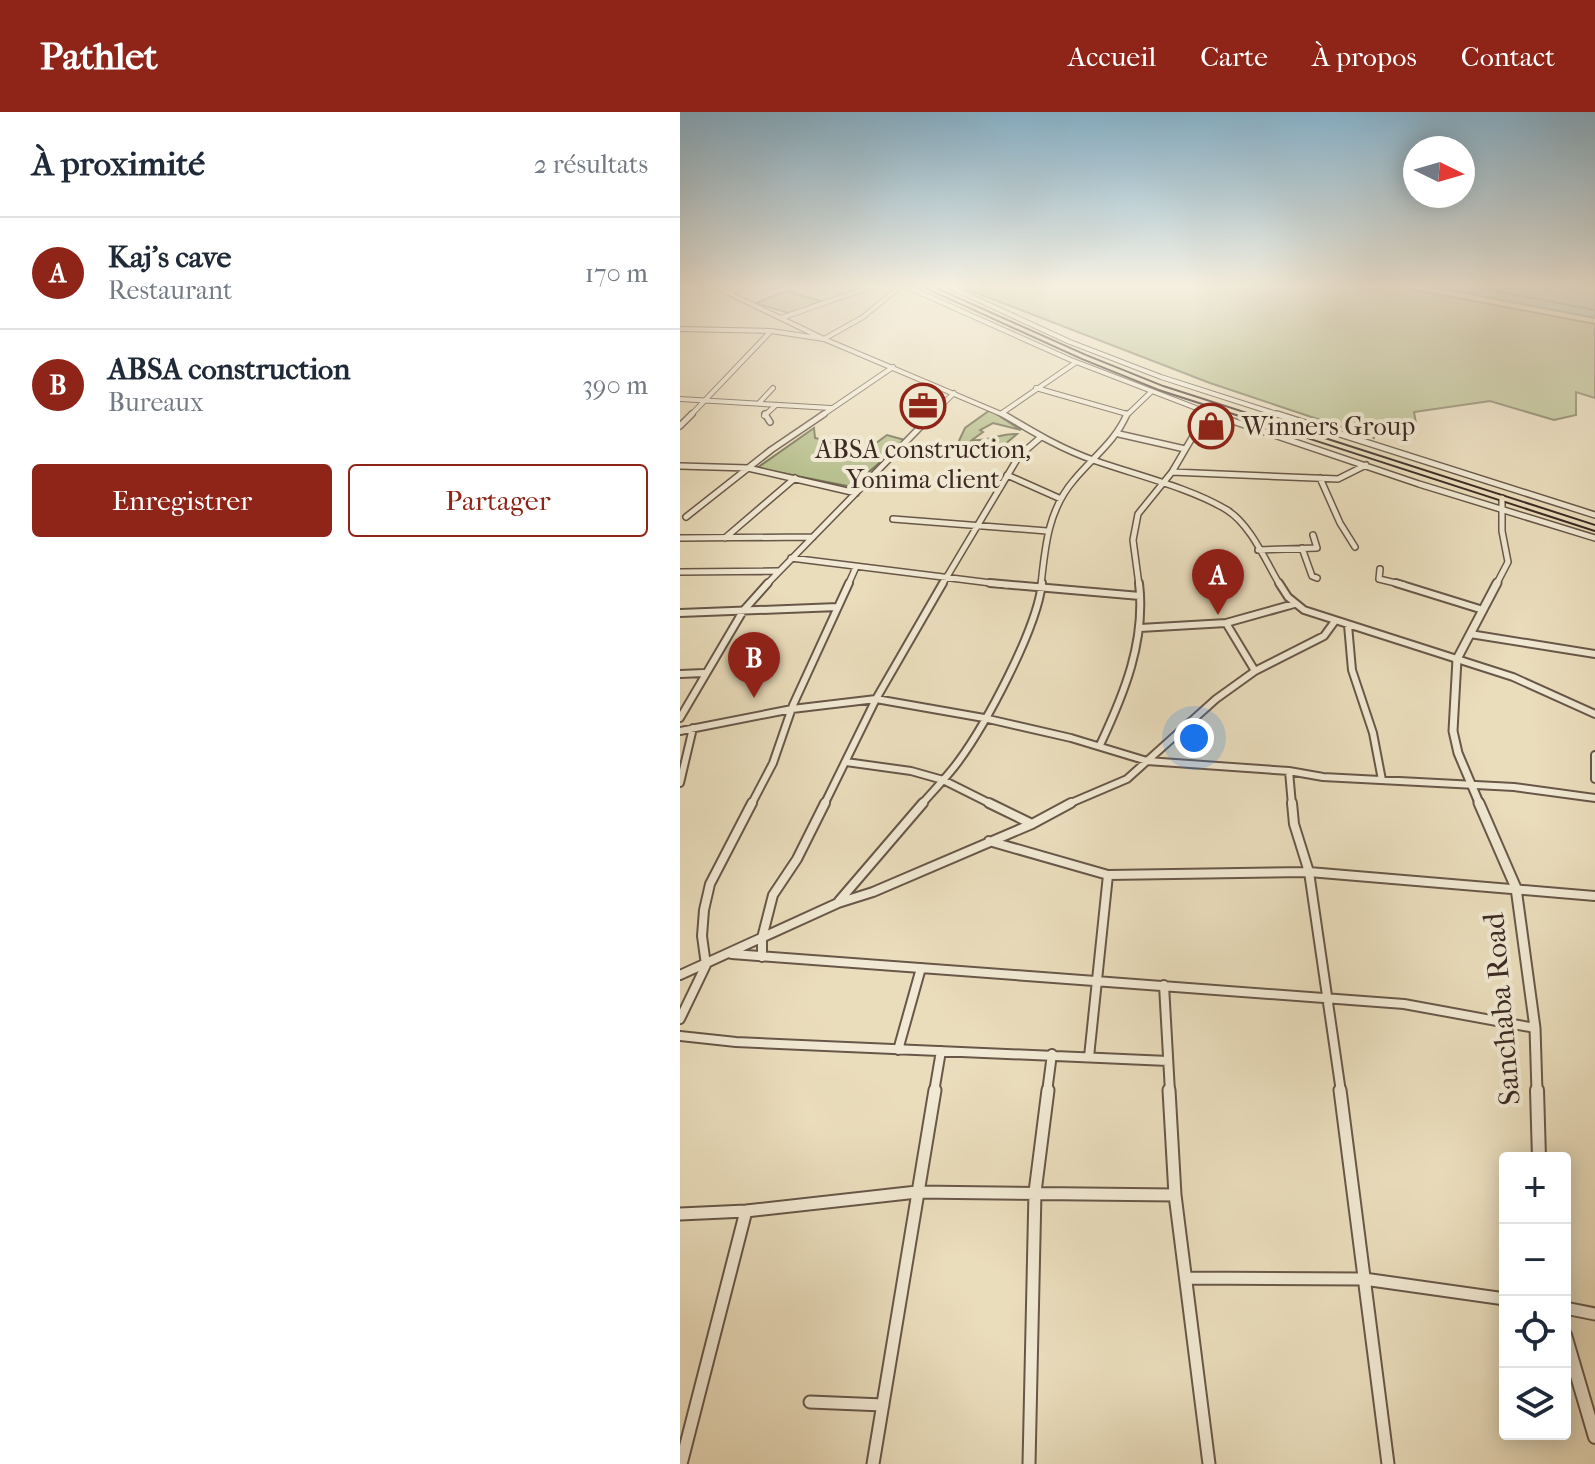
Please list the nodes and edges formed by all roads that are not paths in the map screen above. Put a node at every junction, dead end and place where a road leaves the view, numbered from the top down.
1 (754, 348) edge
2 (846, 348) edge
3 (1042, 348) edge
4 (1064, 348) edge
5 (1074, 348) edge
6 (1086, 348) edge
7 (1084, 357) junction
8 (1075, 363) junction
9 (893, 367) junction
10 (773, 388) dead end
11 (1036, 388) junction
12 (1151, 392) junction
13 (954, 393) junction
14 (680, 399) edge
15 (703, 400) junction
16 (759, 403) junction
17 (776, 405) junction
18 (833, 408) junction
19 (1002, 413) junction
20 (1127, 414) junction
21 (1213, 414) junction
22 (770, 422) dead end
23 (680, 426) edge
24 (1119, 434) junction
25 (1041, 437) junction
26 (1185, 449) junction
27 (1092, 460) junction
28 (1366, 465) junction
29 (680, 466) edge
30 (748, 468) junction
31 (1172, 472) junction
32 (1007, 475) junction
33 (795, 478) junction
34 (1320, 478) junction
35 (1163, 483) junction
36 (856, 493) junction
37 (1502, 498) junction
38 (1061, 499) junction
39 (1501, 509) junction
40 (1595, 515) edge
41 (686, 517) dead end
42 (893, 519) dead end
43 (1595, 526) edge
44 (975, 527) junction
45 (1047, 531) junction
46 (1313, 535) dead end
47 (813, 537) junction
48 (680, 538) edge
49 (725, 538) junction
50 (1595, 538) edge
51 (1355, 547) dead end
52 (1302, 548) junction
53 (1258, 550) junction
54 (791, 558) junction
55 (856, 567) junction
56 (1380, 569) dead end
57 (778, 571) junction
58 (680, 572) edge
59 (946, 577) junction
60 (1317, 578) dead end
61 (1041, 589) junction
62 (1140, 596) junction
63 (1294, 604) junction
64 (838, 607) junction
65 (1483, 610) junction
66 (743, 611) junction
67 (680, 613) edge
68 (1335, 621) junction
69 (1226, 623) junction
70 (1348, 625) junction
71 (1140, 628) junction
72 (1470, 634) junction
73 (1595, 654) edge
74 (1457, 659) junction
75 (1255, 671) junction
76 (704, 673) junction
77 (680, 674) edge
78 (876, 699) junction
79 (792, 709) junction
80 (1595, 714) edge
81 (680, 718) edge
82 (984, 718) junction
83 (693, 728) junction
84 (680, 731) edge
85 (1100, 745) junction
86 (1595, 755) edge
87 (1147, 761) junction
88 (846, 762) junction
89 (1289, 771) junction
90 (1595, 779) edge
91 (943, 780) junction
92 (1382, 780) junction
93 (680, 783) edge
94 (1471, 786) junction
95 (1595, 798) edge
96 (1032, 824) junction
97 (987, 840) junction
98 (1309, 872) junction
99 (1108, 875) junction
100 (1516, 888) junction
101 (1595, 896) edge
102 (838, 903) junction
103 (762, 938) junction
104 (732, 954) junction
105 (762, 957) junction
106 (706, 965) junction
107 (921, 968) junction
108 (680, 975) edge
109 (1097, 982) junction
110 (1164, 985) junction
111 (1329, 999) junction
112 (680, 1019) edge
113 (1535, 1028) junction
114 (680, 1036) edge
115 (898, 1050) junction
116 (941, 1051) junction
117 (1052, 1054) junction
118 (1089, 1057) junction
119 (1168, 1061) junction
120 (1539, 1152) edge
121 (917, 1192) junction
122 (1035, 1192) junction
123 (1175, 1195) junction
124 (746, 1211) junction
125 (680, 1214) edge
126 (1186, 1278) junction
127 (1364, 1279) junction
128 (1499, 1298) edge
129 (1571, 1309) edge
130 (1595, 1314) edge
131 (1571, 1355) edge
132 (810, 1402) dead end
133 (883, 1405) junction
134 (1595, 1437) edge
135 (681, 1464) edge
136 (873, 1464) edge
137 (1029, 1464) edge
138 (1209, 1464) edge
139 (1388, 1464) edge

1 - 15 street
2 - 9 street
3 - 8 street
4 - 7 main road
5 - 43 main road
6 - 40 street
7 - 8 street
7 - 37 main road
8 - 11 street
8 - 12 street
9 - 13 street
9 - 18 street
10 - 16 street
11 - 19 street
11 - 20 street
12 - 20 street
12 - 21 street
13 - 19 street
13 - 36 street
14 - 15 street
15 - 16 street
15 - 23 street
16 - 17 street
17 - 18 street
17 - 22 street
18 - 30 street
19 - 25 street
20 - 24 street
21 - 26 street
21 - 28 street
24 - 26 street
24 - 27 street
25 - 27 street
25 - 32 street
26 - 31 street
27 - 35 street
27 - 38 street
28 - 34 street
28 - 39 street
29 - 30 street
30 - 33 street
30 - 41 street
31 - 34 street
31 - 35 street
32 - 38 street
32 - 44 street
33 - 36 street
33 - 49 street
34 - 51 street
35 - 53 street
35 - 62 street
36 - 47 street
37 - 39 street, Sanchaba Road
37 - 43 main road
38 - 45 street
39 - 50 street
39 - 65 street, Sanchaba Road
42 - 44 street
44 - 45 street
44 - 59 street
45 - 61 street
46 - 52 street
47 - 49 street
47 - 54 street
48 - 49 street
52 - 53 street
52 - 60 street
53 - 63 street
54 - 55 street
54 - 57 street
55 - 59 street
55 - 64 street
56 - 65 street
57 - 58 street
57 - 66 street
59 - 61 street
59 - 78 street
61 - 62 street
61 - 82 street
62 - 71 street
63 - 68 street
63 - 69 street
64 - 66 street
64 - 79 street
65 - 72 street, Sanchaba Road
66 - 67 street
66 - 76 street
68 - 70 street
68 - 75 street
69 - 71 street
69 - 75 street
70 - 74 street
70 - 92 street
71 - 85 street
72 - 73 street
72 - 74 street, Sanchaba Road
74 - 80 street
74 - 94 street, Sanchaba Road
75 - 87 street
76 - 77 street
76 - 81 street
78 - 79 street
78 - 82 street
78 - 88 street
79 - 83 street
79 - 106 street
82 - 85 street
82 - 91 street
83 - 84 street
83 - 93 street
85 - 87 street
86 - 90 street
87 - 89 street
87 - 96 street
88 - 91 street
88 - 103 street
89 - 92 street
89 - 98 street
91 - 96 street
91 - 102 street
92 - 94 street
94 - 95 street
94 - 100 street, Sanchaba Road
96 - 97 street
97 - 99 street
97 - 102 street
98 - 99 street
98 - 100 street
98 - 111 street
99 - 109 street
100 - 101 street
100 - 113 street, Sanchaba Road
102 - 103 street
103 - 104 street
103 - 105 street
104 - 105 street
104 - 106 street
105 - 107 street
106 - 108 street
106 - 112 street
107 - 109 street
107 - 115 street
109 - 110 street
109 - 118 street
110 - 111 street
110 - 119 street
111 - 113 street
111 - 127 street
113 - 120 street, Sanchaba Road
114 - 115 street
115 - 116 street
116 - 117 street
116 - 121 street
117 - 118 street
117 - 122 street
118 - 119 street
119 - 123 street
121 - 122 street
121 - 124 street
121 - 133 street
122 - 123 street
122 - 137 street
123 - 126 street
124 - 125 street
124 - 135 street
126 - 127 street
126 - 138 street
127 - 128 street
127 - 139 street
129 - 130 street
131 - 134 street
132 - 133 street
133 - 136 street

